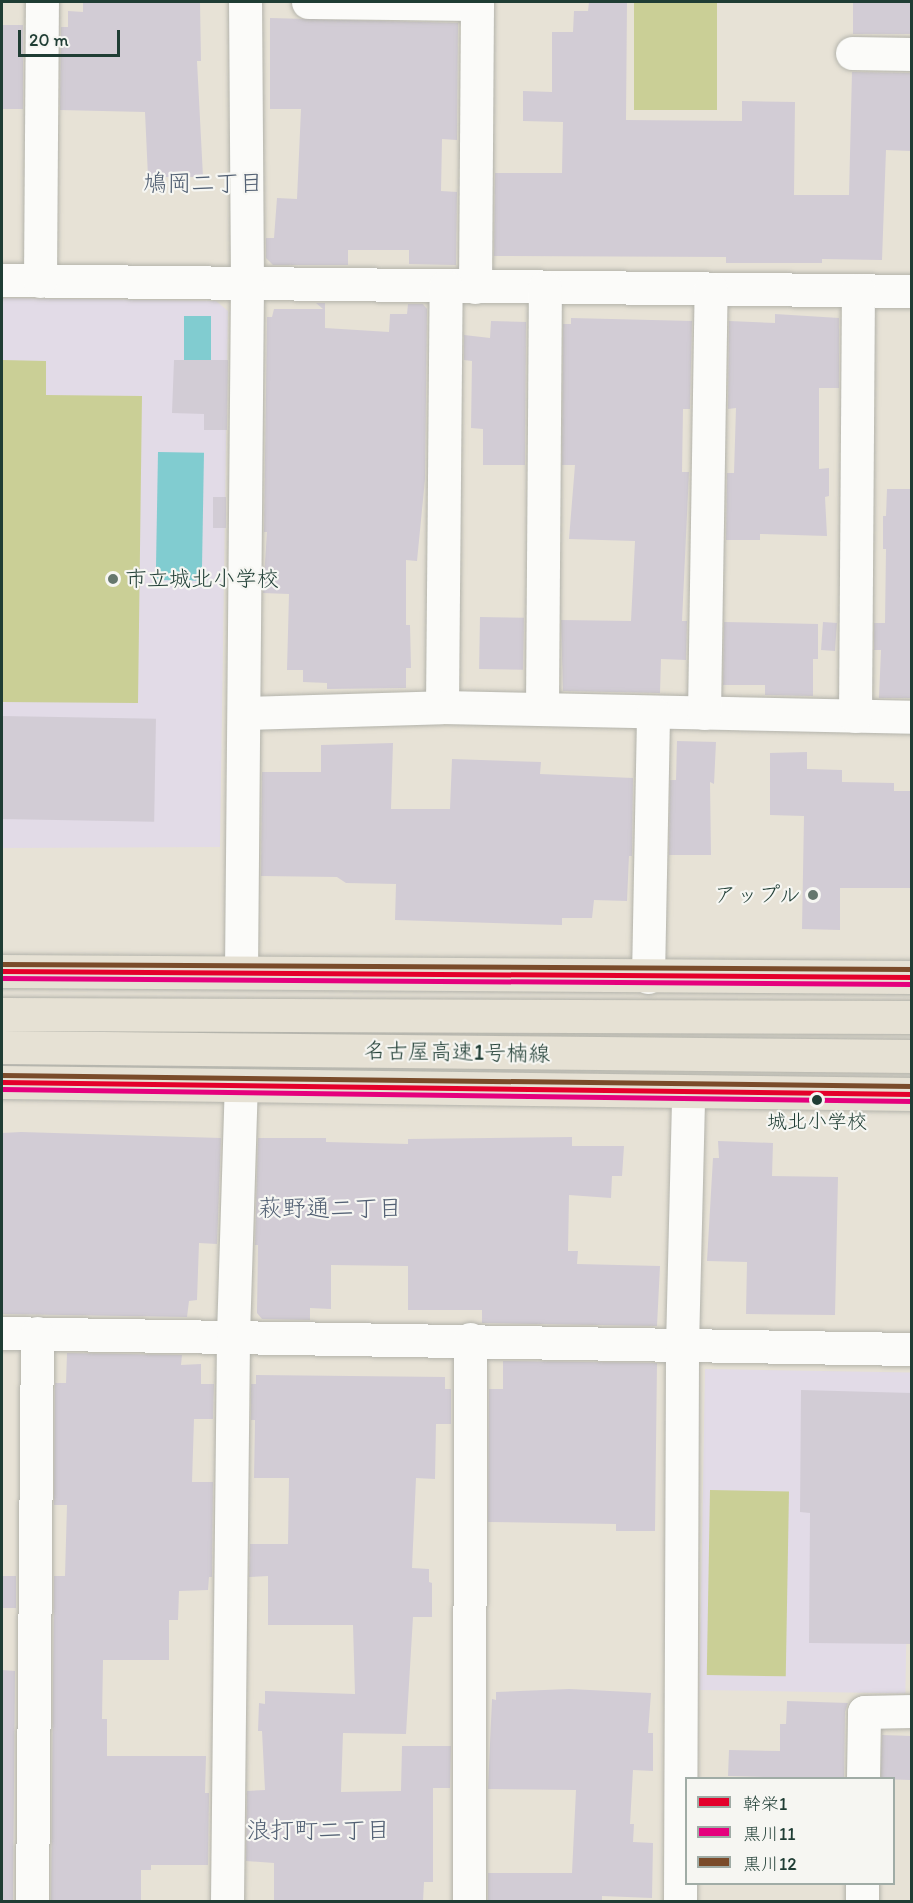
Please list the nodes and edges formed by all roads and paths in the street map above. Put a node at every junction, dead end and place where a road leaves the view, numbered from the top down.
1 (42, 2) edge
2 (245, 2) edge
3 (308, 2) edge
4 (852, 53) dead end
5 (912, 54) edge
6 (2, 280) edge
7 (40, 281) junction
8 (248, 283) junction
9 (460, 287) junction
10 (546, 287) junction
11 (711, 289) junction
12 (858, 290) junction
13 (912, 291) edge
14 (442, 707) junction
15 (542, 709) junction
16 (653, 712) junction
17 (245, 713) junction
18 (704, 713) junction
19 (855, 716) junction
20 (912, 717) edge
21 (2, 971) edge
22 (241, 972) junction
23 (648, 977) junction
24 (912, 977) edge
25 (2, 1014) edge
26 (912, 1017) edge
27 (2, 1047) edge
28 (912, 1056) edge
29 (2, 1082) edge
30 (241, 1086) junction
31 (688, 1092) junction
32 (912, 1094) edge
33 (2, 1333) edge
34 (38, 1333) junction
35 (233, 1335) junction
36 (470, 1339) junction
37 (682, 1346) junction
38 (912, 1348) edge
39 (912, 1711) edge
40 (863, 1777) edge
41 (862, 1885) edge
42 (32, 1902) edge
43 (227, 1902) edge
44 (469, 1902) edge
45 (680, 1902) edge
46 (862, 1902) edge

1 - 7 street
2 - 8 street
3 - 9 street
4 - 5 street
6 - 7 street
7 - 8 street
8 - 9 street
8 - 17 street
9 - 10 street
9 - 14 street
10 - 11 street
10 - 15 street
11 - 12 street
11 - 18 street
12 - 13 street
12 - 19 street
14 - 15 street
14 - 17 street
15 - 16 street
16 - 18 street
16 - 23 street
17 - 22 street
18 - 19 street
19 - 20 street
21 - 22 highway
22 - 23 highway
23 - 24 highway
25 - 26 highway, 名古屋高速1号楠線
27 - 28 highway, 名古屋高速1号楠線
29 - 30 highway
30 - 31 highway
30 - 35 street
31 - 32 highway
31 - 37 street
33 - 34 street
34 - 35 street
34 - 42 street
35 - 36 street
35 - 43 street
36 - 37 street
36 - 44 street
37 - 38 street
37 - 45 street
39 - 40 street
41 - 46 street

